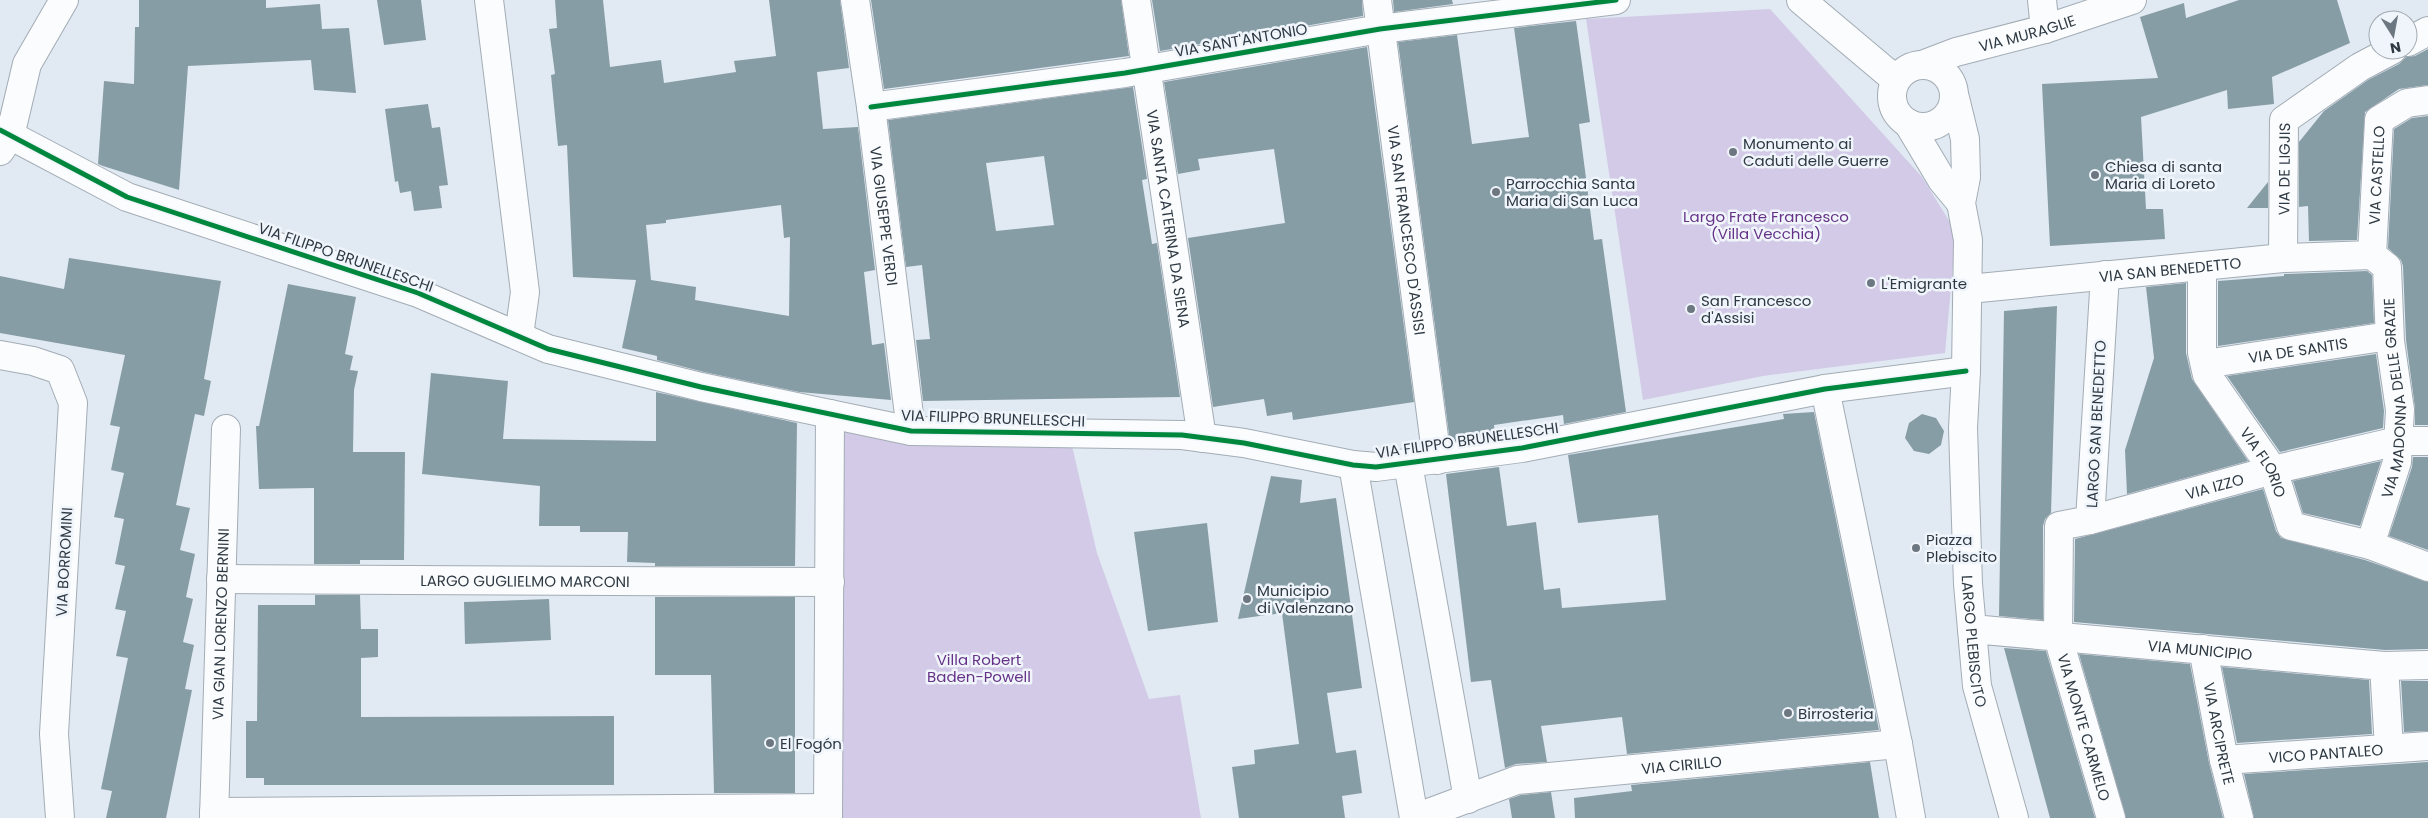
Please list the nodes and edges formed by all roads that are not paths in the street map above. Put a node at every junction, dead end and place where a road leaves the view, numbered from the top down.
1 (64, 0) edge
2 (489, 0) edge
3 (855, 0) edge
4 (1136, 0) edge
5 (1377, 0) edge
6 (1616, 0) edge
7 (1801, 0) edge
8 (2042, 0) edge
9 (2132, 0) edge
10 (1380, 29) junction
11 (2045, 29) junction
12 (2373, 60) edge
13 (1922, 65) junction
14 (1146, 69) junction
15 (1896, 80) junction
16 (1955, 98) junction
17 (2428, 100) edge
18 (871, 107) junction
19 (1908, 123) junction
20 (3, 139) edge
21 (1961, 203) junction
22 (2372, 255) junction
23 (2283, 258) junction
24 (2202, 266) junction
25 (2105, 275) junction
26 (1969, 289) junction
27 (519, 336) junction
28 (2389, 336) junction
29 (0, 355) edge
30 (2205, 364) junction
31 (1966, 371) junction
32 (1825, 389) junction
33 (830, 414) junction
34 (226, 430) dead end
35 (911, 431) junction
36 (1202, 438) junction
37 (2398, 441) junction
38 (2428, 441) edge
39 (1437, 460) junction
40 (1408, 464) junction
41 (1353, 465) junction
42 (2273, 470) junction
43 (2090, 520) junction
44 (2370, 545) junction
45 (2428, 567) edge
46 (221, 579) junction
47 (830, 582) junction
48 (1972, 630) junction
49 (2058, 637) junction
50 (2203, 649) junction
51 (2428, 665) edge
52 (2384, 666) junction
53 (1898, 744) junction
54 (2428, 746) edge
55 (2389, 748) junction
56 (2224, 760) junction
57 (1468, 798) junction
58 (828, 813) edge
59 (214, 815) edge
60 (60, 818) edge
61 (1414, 818) edge
62 (1911, 818) edge
63 (2014, 818) edge
64 (2111, 818) edge
65 (2240, 818) edge

1 - 20 street
2 - 27 street
3 - 18 street, VIA GIUSEPPE VERDI
4 - 14 street, VIA SANTA CATERINA DA SIENA
5 - 10 street, VIA SAN FRANCESCO D'ASSISI
6 - 10 street, VIA SANT'ANTONIO
7 - 15 street
8 - 11 street
9 - 11 street, VIA MURAGLIE
10 - 14 street, VIA SANT'ANTONIO
10 - 39 street, VIA SAN FRANCESCO D'ASSISI
11 - 13 street, VIA MURAGLIE
12 - 23 street, VIA DE LIGJIS
13 - 15 street
13 - 16 street
14 - 18 street, VIA SANT'ANTONIO
14 - 36 street, VIA SANTA CATERINA DA SIENA
15 - 19 street
16 - 19 street
16 - 21 street
17 - 22 street, VIA CASTELLO
18 - 35 street, VIA GIUSEPPE VERDI
19 - 21 street
20 - 27 street, VIA FILIPPO BRUNELLESCHI
21 - 26 street, LARGO PLEBISCITO
22 - 23 street, VIA SAN BENEDETTO
22 - 28 street, VIA MADONNA DELLE GRAZIE
23 - 24 street, VIA SAN BENEDETTO
24 - 25 street, VIA SAN BENEDETTO
24 - 30 street, VIA FLORIO
25 - 26 street, VIA SAN BENEDETTO
25 - 43 street, LARGO SAN BENEDETTO
26 - 31 street, LARGO PLEBISCITO
27 - 33 street, VIA FILIPPO BRUNELLESCHI
28 - 30 street, VIA DE SANTIS
28 - 37 street, VIA MADONNA DELLE GRAZIE
29 - 60 street, VIA BORROMINI
30 - 42 street, VIA FLORIO
31 - 32 street, VIA FILIPPO BRUNELLESCHI
31 - 48 street, LARGO PLEBISCITO
32 - 39 street, VIA FILIPPO BRUNELLESCHI
32 - 53 street
33 - 35 street, VIA FILIPPO BRUNELLESCHI
33 - 47 street
34 - 46 street, VIA GIAN LORENZO BERNINI
35 - 36 street, VIA FILIPPO BRUNELLESCHI
36 - 41 street, VIA FILIPPO BRUNELLESCHI
37 - 38 street, VIA IZZO
37 - 42 street, VIA IZZO
37 - 44 street, VIA MADONNA DELLE GRAZIE
39 - 40 street, VIA FILIPPO BRUNELLESCHI
40 - 41 street, VIA FILIPPO BRUNELLESCHI
40 - 57 street
41 - 61 street
42 - 43 street, VIA IZZO
42 - 44 street, VIA FLORIO
43 - 49 street, LARGO SAN BENEDETTO
44 - 45 street, VIA FLORIO
46 - 47 street, LARGO GUGLIELMO MARCONI
46 - 59 street, VIA GIAN LORENZO BERNINI
47 - 58 street
48 - 49 street, VIA MUNICIPIO
48 - 63 street, LARGO PLEBISCITO
49 - 50 street, VIA MUNICIPIO
49 - 64 street, VIA MONTE CARMELO
50 - 52 street, VIA MUNICIPIO
50 - 56 street, VIA ARCIPRETE
51 - 52 street, VIA MUNICIPIO
52 - 55 street
53 - 57 street, VIA CIRILLO
53 - 62 street
54 - 55 street, VICO PANTALEO
55 - 56 street, VICO PANTALEO
56 - 65 street, VIA ARCIPRETE
57 - 61 street
58 - 59 street

